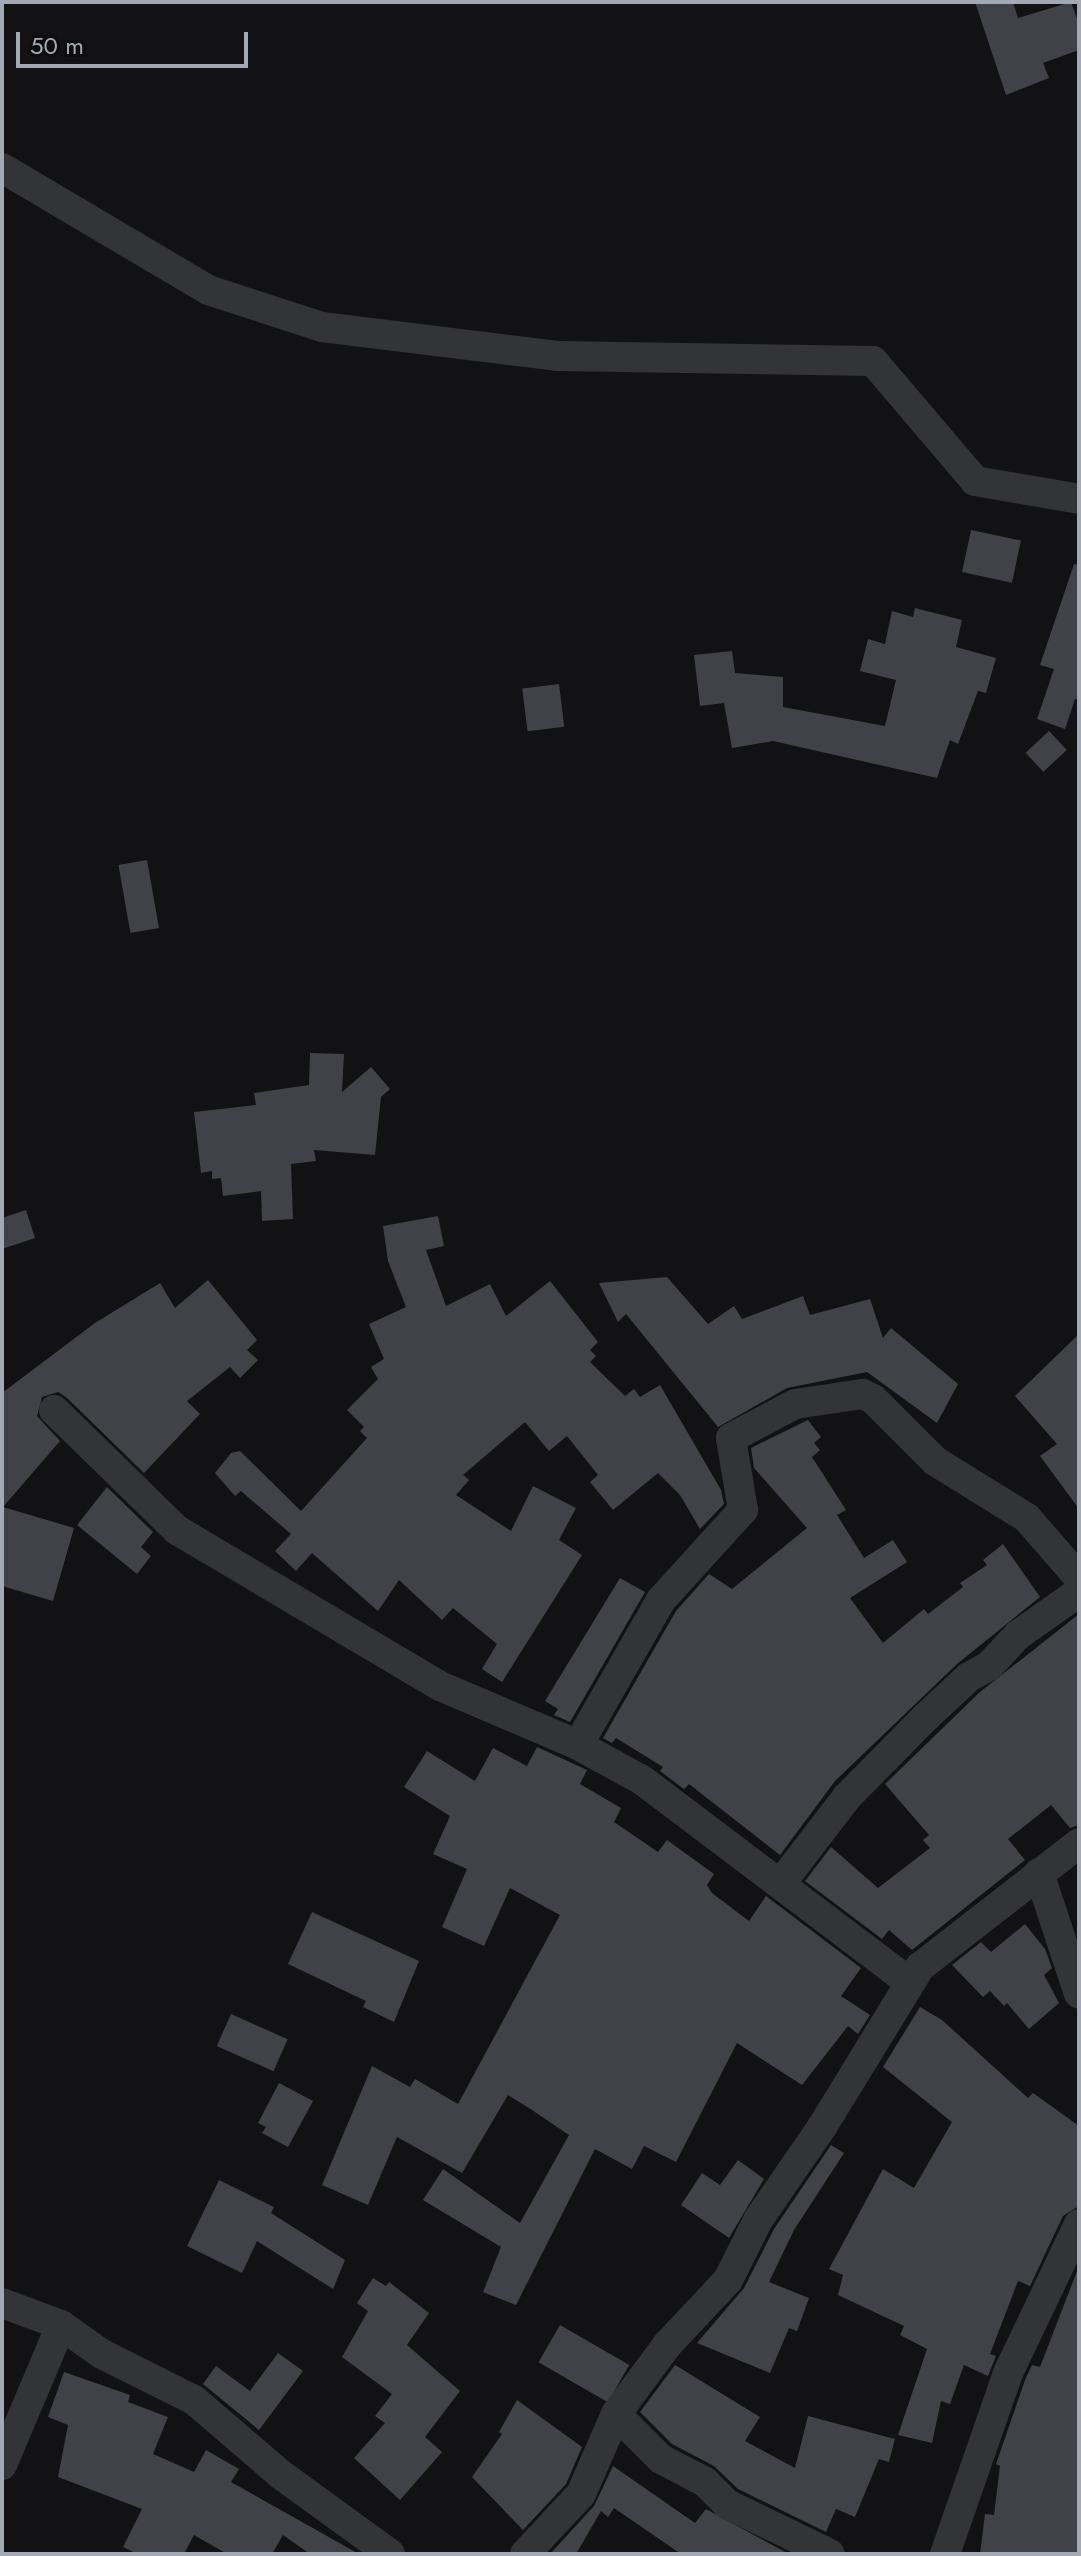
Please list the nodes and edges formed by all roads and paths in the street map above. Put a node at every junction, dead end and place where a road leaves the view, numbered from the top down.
1 (2, 168) edge
2 (1079, 499) edge
3 (54, 1410) dead end
4 (1079, 1578) edge
5 (1079, 1592) edge
6 (578, 1745) junction
7 (1079, 1843) edge
8 (1039, 1873) junction
9 (781, 1883) junction
10 (909, 1982) junction
11 (1079, 1994) edge
12 (1079, 2224) edge
13 (2, 2303) edge
14 (61, 2325) junction
15 (616, 2414) junction
16 (2, 2465) edge
17 (390, 2554) edge
18 (525, 2554) edge
19 (830, 2554) edge
20 (945, 2554) edge

1 - 2 street
3 - 6 street
4 - 6 street
5 - 9 street
6 - 9 street
7 - 8 street
8 - 10 street
8 - 11 street
9 - 10 street
10 - 15 street
12 - 20 street
13 - 14 street
14 - 16 street
14 - 17 street
15 - 18 street
15 - 19 street

